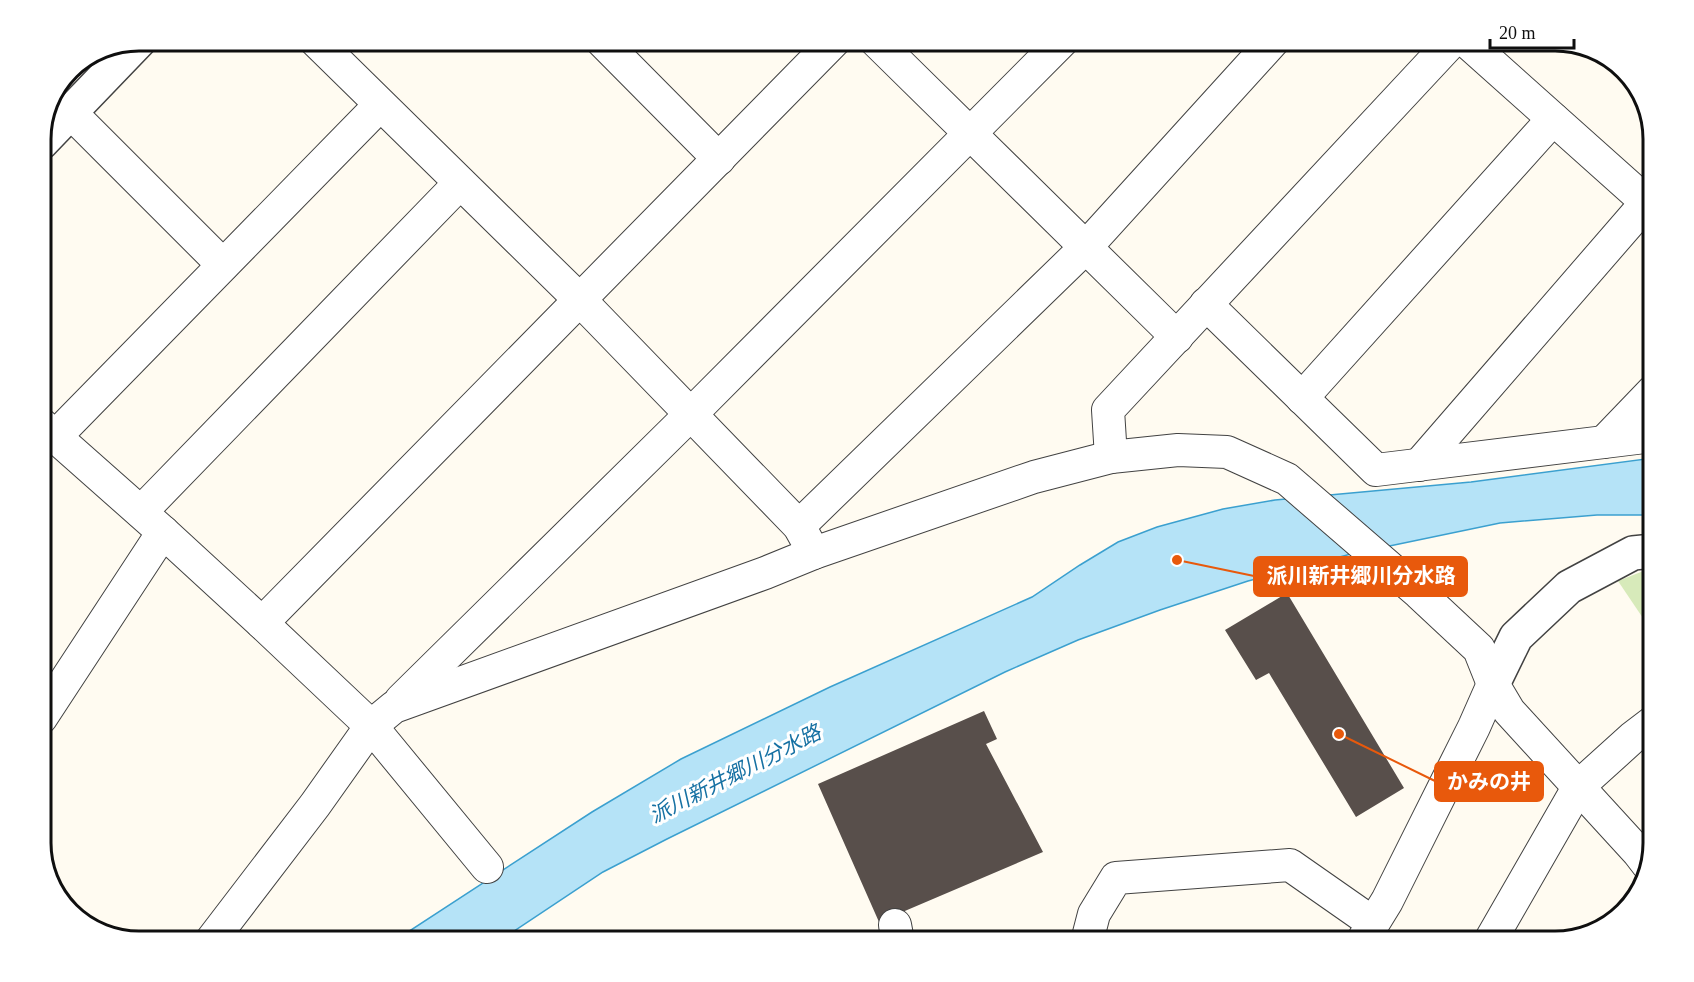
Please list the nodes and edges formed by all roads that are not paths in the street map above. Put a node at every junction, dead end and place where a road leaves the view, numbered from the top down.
1 (326, 51) edge
2 (612, 51) edge
3 (824, 51) edge
4 (886, 51) edge
5 (1052, 51) edge
6 (1264, 51) edge
7 (1443, 51) edge
8 (1477, 51) edge
9 (128, 52) edge
10 (380, 105) junction
11 (70, 112) junction
12 (1553, 119) junction
13 (51, 132) edge
14 (970, 133) junction
15 (719, 159) junction
16 (460, 183) junction
17 (1643, 199) edge
18 (1643, 213) edge
19 (1086, 247) junction
20 (223, 265) junction
21 (580, 300) junction
22 (1206, 304) junction
23 (1177, 337) junction
24 (1302, 398) junction
25 (1643, 401) edge
26 (691, 414) junction
27 (51, 427) edge
28 (51, 433) edge
29 (1643, 437) edge
30 (1604, 442) junction
31 (1111, 457) junction
32 (1419, 465) junction
33 (152, 522) junction
34 (798, 526) junction
35 (1643, 552) edge
36 (814, 553) junction
37 (262, 623) junction
38 (1493, 684) junction
39 (51, 700) edge
40 (383, 717) junction
41 (1643, 730) edge
42 (1579, 786) junction
43 (1642, 857) edge
44 (487, 867) dead end
45 (219, 931) edge
46 (1090, 931) edge
47 (1366, 931) edge
48 (1368, 931) edge
49 (1496, 931) edge

1 - 10 street
2 - 15 street
3 - 15 street
4 - 14 street
5 - 14 street
6 - 19 street
7 - 22 street
8 - 12 street
9 - 11 street
10 - 16 street
10 - 20 street
11 - 13 street
11 - 20 street
12 - 17 street
12 - 24 street
14 - 19 street
14 - 26 street
15 - 21 street
16 - 21 street
16 - 33 street
18 - 32 street
19 - 23 street
19 - 34 street
20 - 27 street
21 - 26 street
21 - 37 street
22 - 23 street
22 - 24 street
23 - 31 street
24 - 32 street
25 - 30 street
26 - 34 street
26 - 40 street
28 - 33 street
29 - 30 street
30 - 32 street
31 - 36 street
31 - 38 street
33 - 37 street
33 - 39 street
34 - 36 street
35 - 38 street
36 - 40 street
37 - 40 street
38 - 42 street
38 - 48 street
40 - 44 street
40 - 45 street
41 - 42 street
42 - 43 street
42 - 49 street
46 - 47 street

